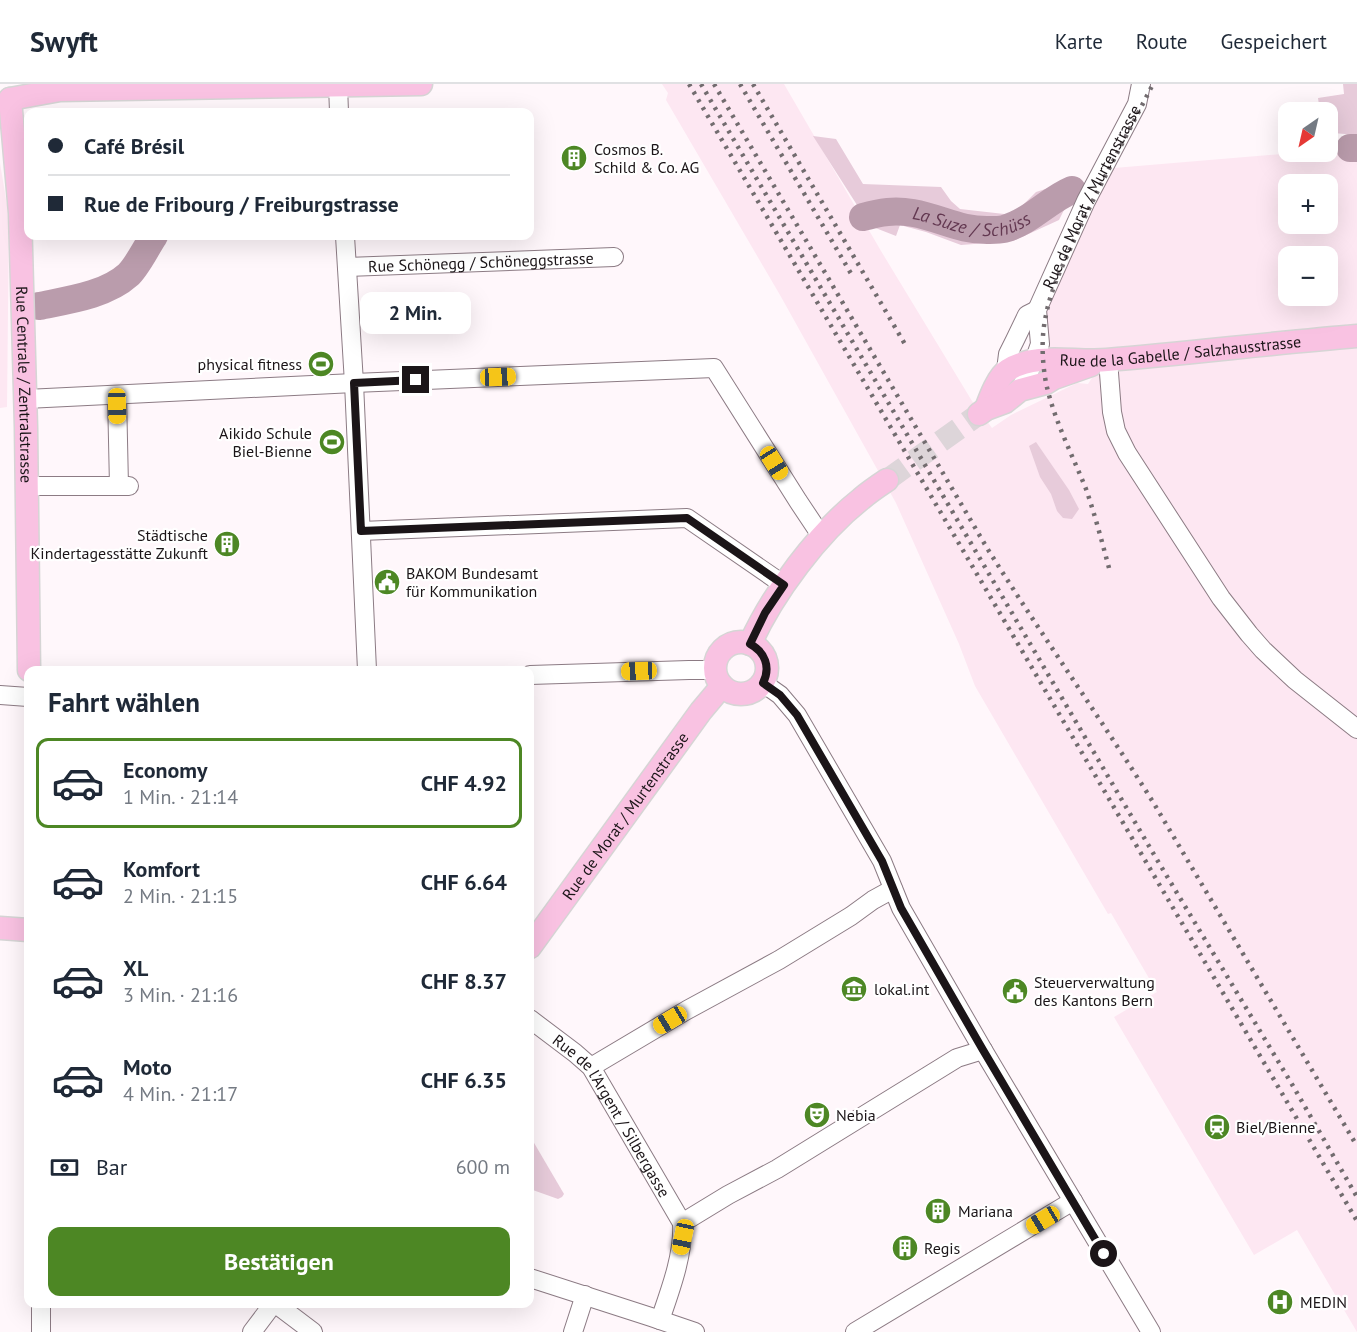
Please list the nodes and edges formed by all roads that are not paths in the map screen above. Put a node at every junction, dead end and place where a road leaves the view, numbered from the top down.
1 (421, 84) edge
2 (1141, 84) edge
3 (338, 85) edge
4 (235, 86) edge
5 (5, 96) edge
6 (339, 108) edge
7 (345, 240) edge
8 (614, 257) dead end
9 (346, 267) junction
10 (1037, 310) junction
11 (1357, 336) edge
12 (1106, 360) junction
13 (1034, 361) junction
14 (1006, 370) junction
15 (354, 383) junction
16 (1020, 390) junction
17 (117, 395) junction
18 (26, 399) junction
19 (887, 480) tunnel mouth
20 (27, 486) junction
21 (361, 531) junction
22 (822, 537) junction
23 (784, 585) junction
24 (750, 644) junction
25 (29, 666) edge
26 (367, 666) edge
27 (534, 675) edge
28 (718, 678) junction
29 (763, 683) junction
30 (0, 695) edge
31 (24, 697) edge
32 (1357, 729) edge
33 (893, 889) junction
34 (0, 928) edge
35 (24, 930) edge
36 (534, 941) edge
37 (534, 1022) edge
38 (983, 1050) junction
39 (591, 1067) junction
40 (1073, 1201) junction
41 (682, 1223) junction
42 (534, 1279) edge
43 (585, 1295) junction
44 (41, 1308) edge
45 (271, 1308) edge
46 (280, 1308) edge
47 (653, 1322) junction
48 (41, 1332) edge
49 (252, 1332) edge
50 (313, 1332) edge
51 (573, 1332) edge
52 (695, 1332) edge
53 (855, 1332) edge
54 (1151, 1332) edge

1 - 3 main road
2 - 10 street, Rue de Morat / Murtenstrasse
3 - 4 main road
3 - 6 street
4 - 5 main road
5 - 18 main road, Rue Centrale / Zentralstrasse
7 - 9 street
8 - 9 street, Rue Schönegg / Schöneggstrasse
9 - 15 street
10 - 13 street, Rue de Morat / Murtenstrasse
10 - 14 street, Rue de Morat / Murtenstrasse
11 - 12 main road, Rue de la Gabelle / Salzhausstrasse
12 - 13 main road, Rue de la Gabelle / Salzhausstrasse
12 - 16 main road
12 - 32 street
13 - 14 main road, Rue de la Gabelle / Salzhausstrasse
13 - 16 street, Rue de Morat / Murtenstrasse
14 - 16 main road, Rue de Morat / Murtenstrasse
15 - 17 street
15 - 21 street
15 - 22 street
17 - 18 street
17 - 20 street
18 - 20 main road, Rue Centrale / Zentralstrasse
19 - 22 main road
20 - 25 main road, Rue Centrale / Zentralstrasse
21 - 23 street
21 - 26 street
22 - 23 main road
23 - 24 main road
24 - 28 main road
24 - 29 main road
27 - 28 street
28 - 29 main road
28 - 36 main road, Rue de Morat / Murtenstrasse
29 - 33 street
30 - 31 street
33 - 38 street
33 - 39 street
34 - 35 main road
37 - 39 street, Rue de l'Argent / Silbergasse
38 - 40 street
38 - 41 street
39 - 41 street, Rue de l'Argent / Silbergasse
40 - 53 street
40 - 54 street
41 - 47 street
42 - 43 street
43 - 47 street
43 - 51 street
44 - 48 street
45 - 49 street
46 - 50 street
47 - 52 street

